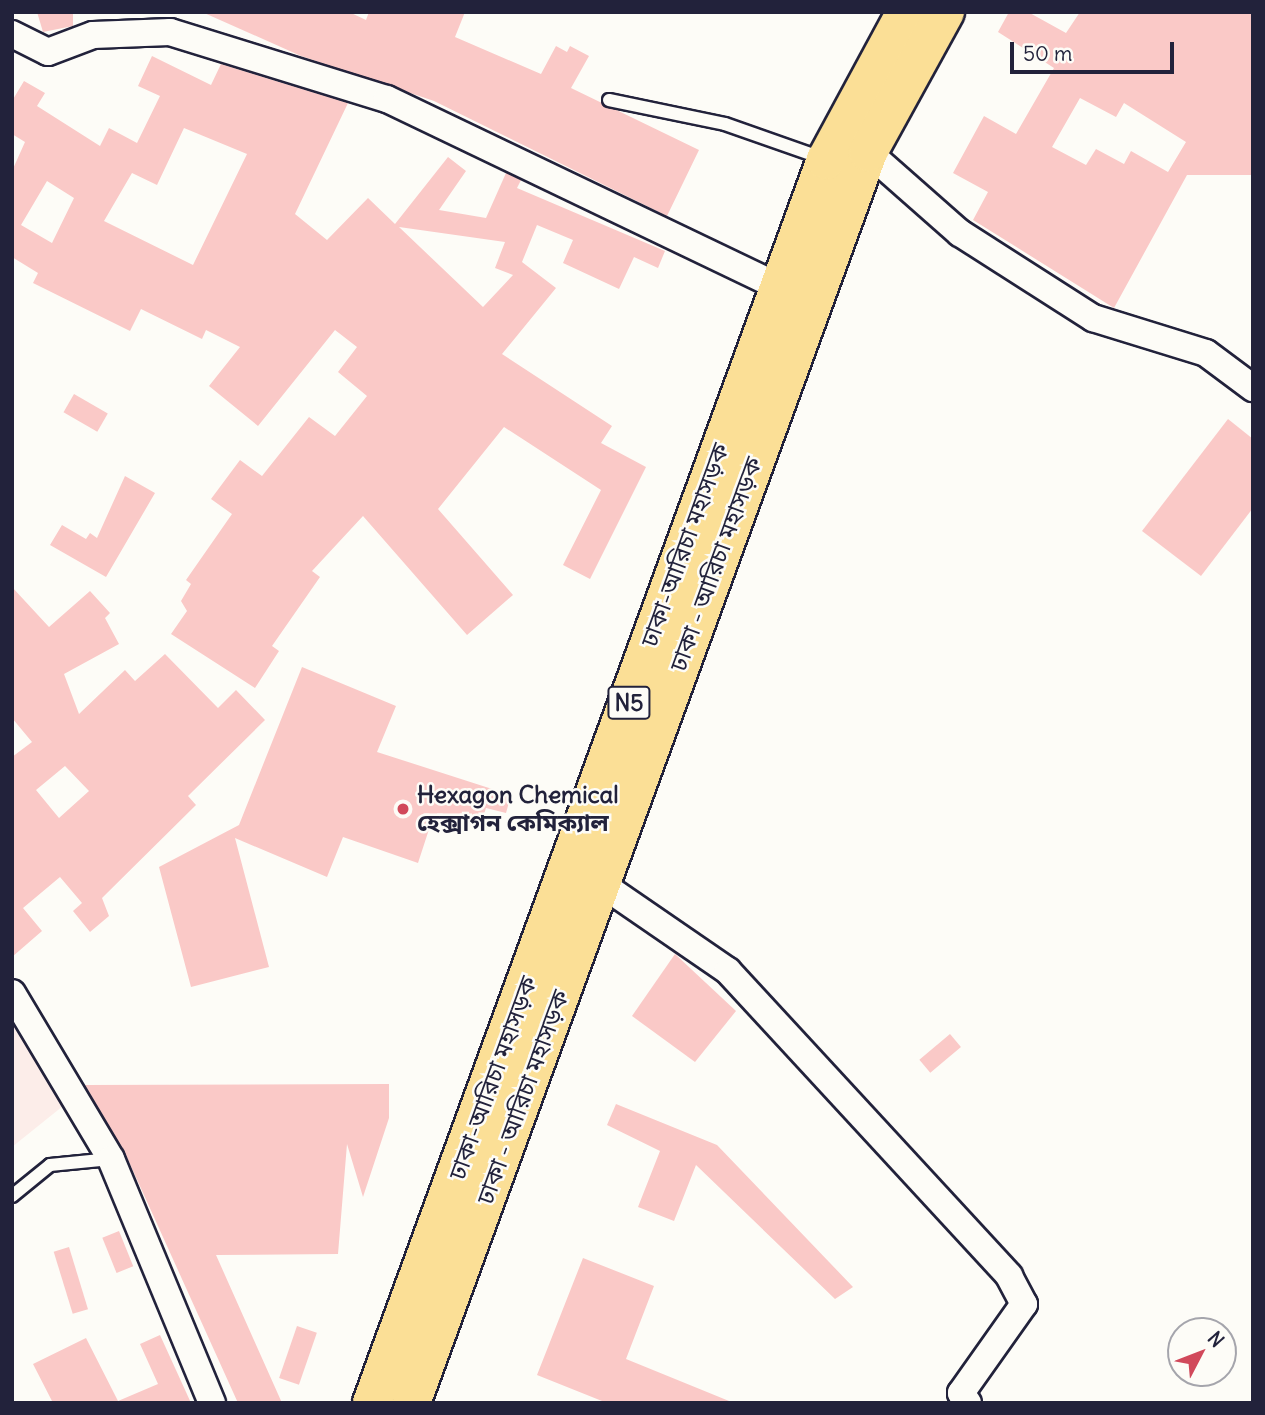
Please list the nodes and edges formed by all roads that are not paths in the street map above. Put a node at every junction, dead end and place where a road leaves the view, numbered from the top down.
1 (906, 12) edge
2 (945, 12) edge
3 (12, 34) edge
4 (608, 100) dead end
5 (868, 152) junction
6 (826, 160) junction
7 (780, 287) junction
8 (1253, 388) edge
9 (600, 883) junction
10 (12, 993) edge
11 (111, 1159) junction
12 (12, 1196) edge
13 (212, 1403) edge
14 (372, 1403) edge
15 (411, 1403) edge
16 (968, 1403) edge

1 - 6 highway, ঢাকা-আরিচা মহাসড়ক / N5
2 - 5 highway, ঢাকা - আরিচা মহাসড়ক / N5
3 - 7 street
4 - 6 lane
5 - 8 street
5 - 9 highway, ঢাকা - আরিচা মহাসড়ক / N5
6 - 7 highway, ঢাকা-আরিচা মহাসড়ক / N5
7 - 14 highway, ঢাকা-আরিচা মহাসড়ক / N5
9 - 15 highway, ঢাকা - আরিচা মহাসড়ক / N5
9 - 16 street
10 - 11 street
11 - 12 lane
11 - 13 street

